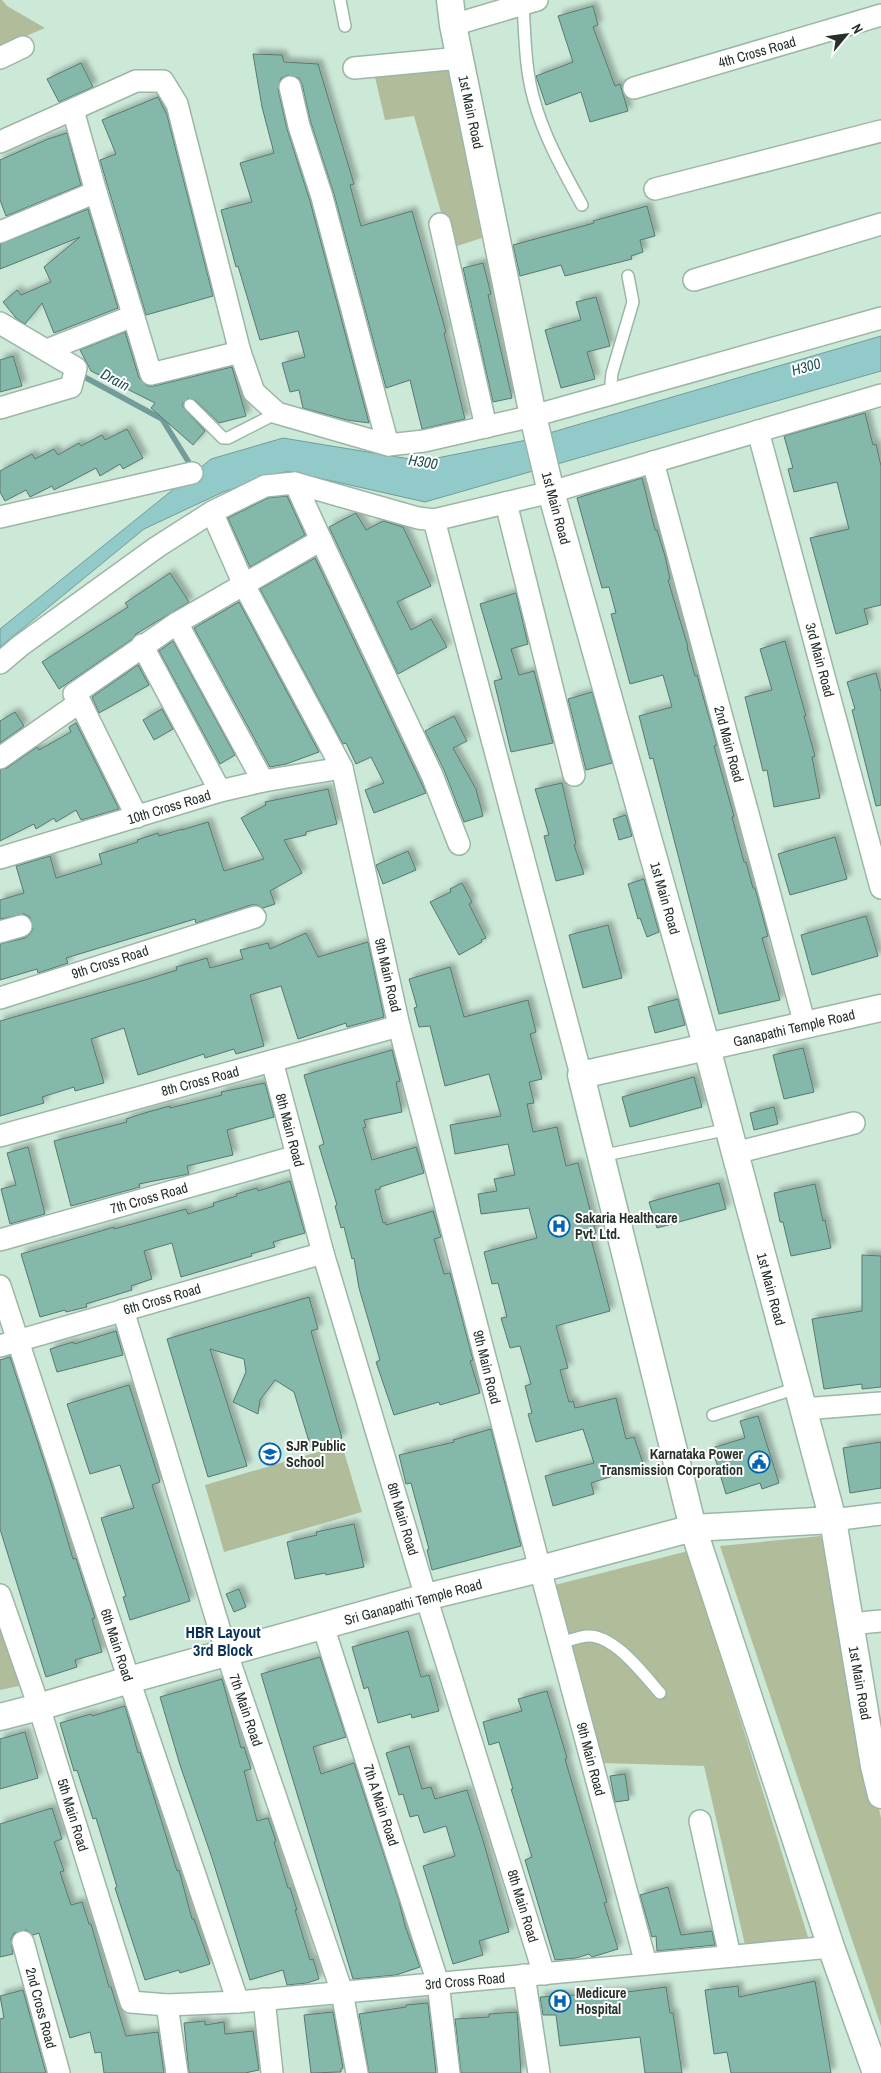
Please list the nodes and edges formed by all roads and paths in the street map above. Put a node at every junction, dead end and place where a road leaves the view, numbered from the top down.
1 (340, 0) edge
2 (450, 0) edge
3 (530, 2) edge
4 (881, 16) edge
5 (345, 26) dead end
6 (453, 26) junction
7 (24, 47) dead end
8 (0, 58) edge
9 (460, 58) junction
10 (354, 68) dead end
11 (290, 87) dead end
12 (634, 88) dead end
13 (73, 110) junction
14 (881, 131) edge
15 (0, 142) edge
16 (655, 189) dead end
17 (96, 192) junction
18 (582, 205) dead end
19 (440, 224) dead end
20 (881, 224) edge
21 (0, 232) edge
22 (628, 276) dead end
23 (694, 280) dead end
24 (134, 316) junction
25 (881, 318) edge
26 (0, 323) edge
27 (46, 350) junction
28 (240, 352) junction
29 (610, 394) junction
30 (881, 395) edge
31 (190, 405) dead end
32 (0, 408) edge
33 (277, 413) junction
34 (533, 416) junction
35 (486, 427) junction
36 (758, 431) junction
37 (388, 445) junction
38 (653, 462) junction
39 (192, 473) dead end
40 (295, 483) junction
41 (551, 492) junction
42 (506, 502) junction
43 (212, 512) junction
44 (0, 517) edge
45 (434, 520) junction
46 (321, 540) junction
47 (244, 585) junction
48 (177, 623) junction
49 (142, 645) junction
50 (0, 663) edge
51 (80, 702) junction
52 (0, 758) edge
53 (342, 768) junction
54 (574, 775) dead end
55 (263, 781) junction
56 (220, 791) junction
57 (137, 817) junction
58 (459, 844) dead end
59 (0, 858) edge
60 (881, 888) edge
61 (255, 917) dead end
62 (21, 926) dead end
63 (0, 932) edge
64 (0, 998) edge
65 (881, 1008) edge
66 (805, 1025) junction
67 (399, 1026) junction
68 (707, 1048) junction
69 (272, 1061) junction
70 (581, 1075) junction
71 (854, 1123) dead end
72 (0, 1136) edge
73 (732, 1141) junction
74 (298, 1156) junction
75 (601, 1156) junction
76 (0, 1240) edge
77 (323, 1253) junction
78 (0, 1286) edge
79 (123, 1310) junction
80 (8, 1343) edge
81 (800, 1398) junction
82 (881, 1403) edge
83 (713, 1415) dead end
84 (881, 1514) edge
85 (833, 1520) junction
86 (694, 1528) junction
87 (540, 1569) junction
88 (0, 1595) edge
89 (426, 1597) junction
90 (881, 1621) edge
91 (850, 1624) junction
92 (323, 1626) junction
93 (560, 1643) junction
94 (226, 1654) junction
95 (129, 1680) junction
96 (660, 1694) dead end
97 (39, 1707) junction
98 (0, 1717) edge
99 (878, 1766) edge
100 (881, 1796) edge
101 (700, 1821) dead end
102 (23, 1942) dead end
103 (831, 1947) junction
104 (730, 1956) junction
105 (646, 1964) junction
106 (534, 1974) junction
107 (438, 1983) junction
108 (342, 1992) junction
109 (264, 2000) junction
110 (238, 2002) junction
111 (167, 2005) junction
112 (58, 2073) edge
113 (177, 2073) edge
114 (272, 2073) edge
115 (357, 2073) edge
116 (449, 2073) edge
117 (539, 2073) edge
118 (876, 2073) edge

1 - 5 lane
2 - 6 street, 1st Main Road
3 - 6 street
3 - 18 lane
4 - 12 street, 4th Cross Road
6 - 9 street, 1st Main Road
7 - 8 street
9 - 10 street
9 - 34 street, 1st Main Road
11 - 37 street
13 - 15 street
13 - 17 street
13 - 28 street
14 - 16 street
17 - 21 street
17 - 24 street
19 - 35 street
20 - 23 street
22 - 29 lane
24 - 27 street
24 - 28 street
25 - 29 street
26 - 27 street
27 - 32 street
28 - 33 street
29 - 34 street
30 - 36 street
31 - 33 lane
33 - 37 street
34 - 35 street
34 - 41 street, 1st Main Road
35 - 37 street
36 - 38 street
36 - 60 street, 3rd Main Road
38 - 41 street
38 - 66 street, 2nd Main Road
39 - 44 street
40 - 43 street
40 - 45 street
40 - 46 street
41 - 42 street
41 - 68 street, 1st Main Road
42 - 45 street
42 - 54 street
43 - 47 street, 9th Main Road
43 - 50 street
45 - 70 street
46 - 47 street
46 - 58 street
47 - 48 street
47 - 53 street, 9th Main Road
48 - 49 street
48 - 55 street
49 - 51 street
49 - 56 street
51 - 52 street
51 - 57 street
53 - 55 street, 10th Cross Road
53 - 67 street, 9th Main Road
55 - 56 street, 10th Cross Road
56 - 57 street, 10th Cross Road
57 - 59 street, 10th Cross Road
61 - 64 street, 9th Cross Road
62 - 63 street
65 - 66 street, Ganapathi Temple Road
66 - 68 street, Ganapathi Temple Road
67 - 69 street, 8th Cross Road
67 - 87 street, 9th Main Road
68 - 70 street, Ganapathi Temple Road
68 - 73 street, 1st Main Road
69 - 72 street, 8th Cross Road
69 - 74 street, 8th Main Road
70 - 75 street
71 - 73 street
73 - 75 lane
73 - 81 street, 1st Main Road
74 - 76 street, 7th Cross Road
74 - 77 street, 8th Main Road
75 - 86 street
77 - 79 street, 6th Cross Road
77 - 89 street, 8th Main Road
78 - 80 street, 6th Main Road
79 - 80 street, 6th Cross Road
79 - 94 street, 7th Main Road
80 - 95 street, 6th Main Road
81 - 82 street
81 - 83 lane
81 - 85 street, 1st Main Road
84 - 85 street
85 - 86 street, Sri Ganapathi Temple Road
85 - 91 street, 1st Main Road
86 - 87 street, Sri Ganapathi Temple Road
86 - 103 street
87 - 89 street, Sri Ganapathi Temple Road
87 - 93 street, 9th Main Road
88 - 97 street, 5th Main Road
89 - 92 street, Sri Ganapathi Temple Road
89 - 106 street, 8th Main Road
90 - 91 street
91 - 99 street, 1st Main Road
92 - 94 street, Sri Ganapathi Temple Road
92 - 107 street, 7th A Main Road
93 - 96 lane
93 - 105 street, 9th Main Road
94 - 95 street, Sri Ganapathi Temple Road
94 - 108 street, 7th Main Road
95 - 97 street, Sri Ganapathi Temple Road
95 - 110 street, 6th Main Road
97 - 98 street, Sri Ganapathi Temple Road
97 - 111 street, 5th Main Road
99 - 100 street, 1st Main Road
101 - 104 street
102 - 112 street, 2nd Cross Road
103 - 104 street, 3rd Cross Road
103 - 118 street
104 - 105 street, 3rd Cross Road
105 - 106 street, 3rd Cross Road
106 - 107 street, 3rd Cross Road
106 - 117 street, 8th Main Road
107 - 108 street, 3rd Cross Road
107 - 116 street
108 - 109 street, 3rd Cross Road
108 - 115 street, 7th Main Road
109 - 110 street, 3rd Cross Road
109 - 114 street
110 - 111 street, 3rd Cross Road
111 - 113 street

